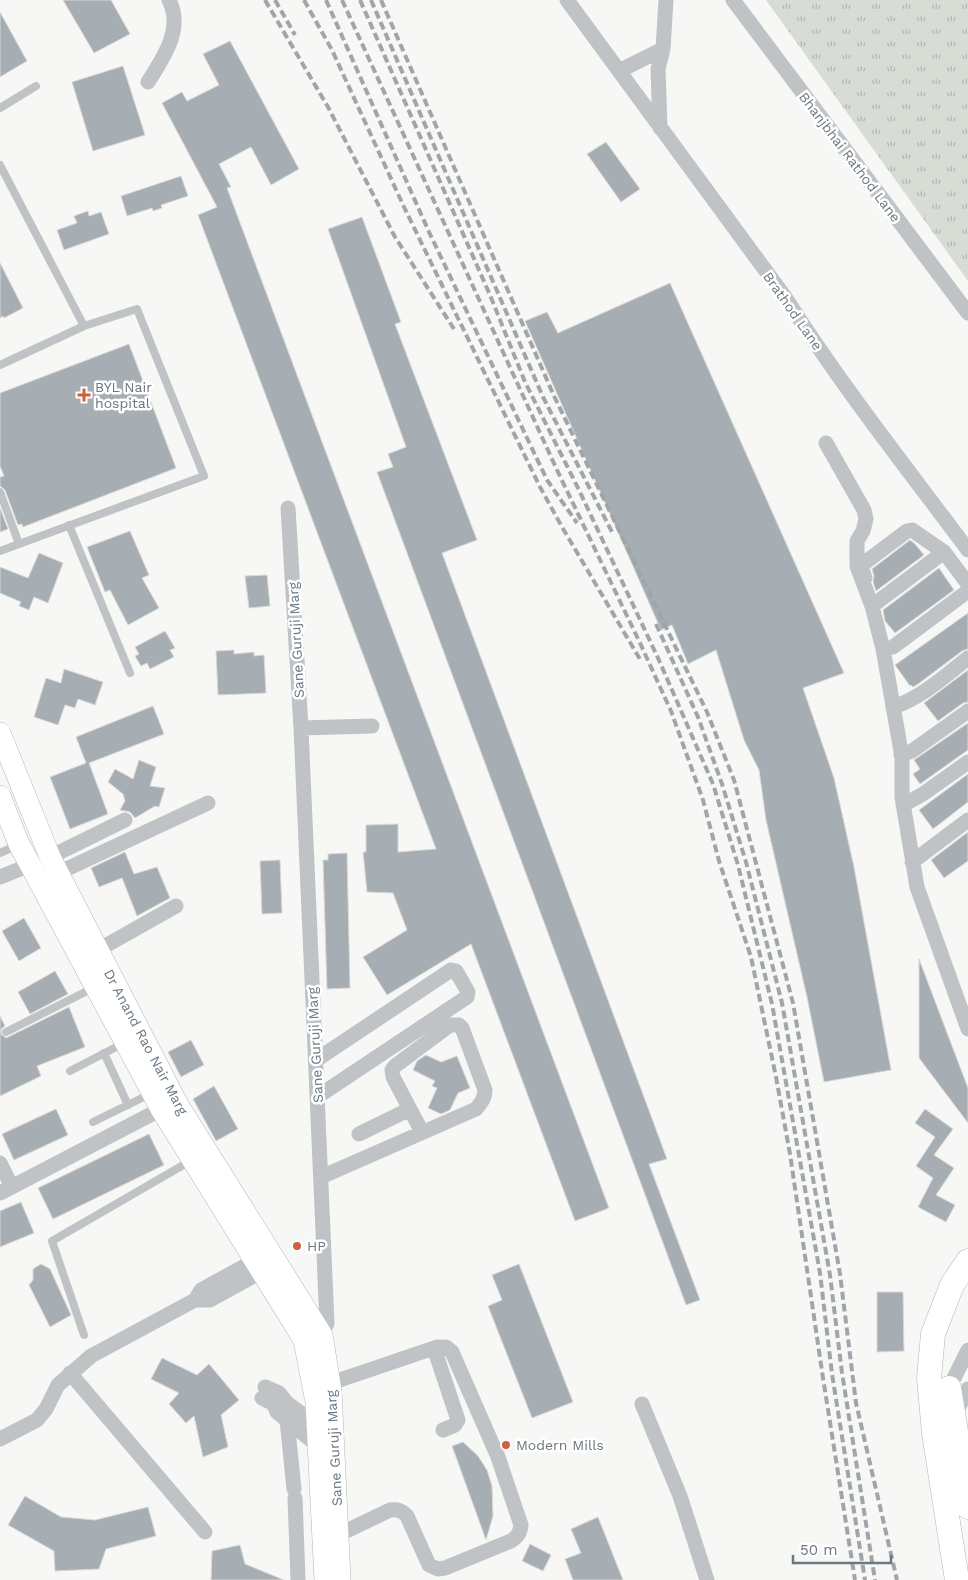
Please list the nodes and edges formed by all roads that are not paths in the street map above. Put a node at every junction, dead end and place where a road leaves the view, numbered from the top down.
1 (169, 0) edge
2 (567, 0) edge
3 (666, 0) edge
4 (733, 0) edge
5 (663, 49) junction
6 (618, 71) junction
7 (148, 82) dead end
8 (36, 86) dead end
9 (0, 108) edge
10 (660, 128) junction
11 (0, 165) edge
12 (968, 313) edge
13 (84, 326) junction
14 (0, 365) edge
15 (826, 443) dead end
16 (0, 492) edge
17 (288, 508) dead end
18 (68, 525) junction
19 (19, 544) junction
20 (968, 550) edge
21 (0, 551) edge
22 (944, 552) junction
23 (968, 584) edge
24 (968, 591) edge
25 (875, 604) junction
26 (883, 649) junction
27 (968, 658) edge
28 (130, 673) dead end
29 (893, 707) junction
30 (968, 710) edge
31 (372, 726) dead end
32 (302, 728) junction
33 (0, 733) edge
34 (901, 755) junction
35 (968, 762) edge
36 (0, 796) edge
37 (208, 803) dead end
38 (903, 805) junction
39 (125, 820) dead end
40 (968, 820) edge
41 (20, 844) junction
42 (0, 853) edge
43 (912, 862) junction
44 (46, 865) junction
45 (0, 877) edge
46 (176, 906) dead end
47 (98, 950) junction
48 (95, 987) junction
49 (968, 1029) edge
50 (6, 1032) dead end
51 (125, 1042) junction
52 (104, 1053) junction
53 (316, 1060) junction
54 (70, 1070) dead end
55 (318, 1097) junction
56 (163, 1101) junction
57 (128, 1105) junction
58 (410, 1109) junction
59 (107, 1115) junction
60 (93, 1122) dead end
61 (111, 1124) dead end
62 (422, 1132) junction
63 (359, 1134) dead end
64 (192, 1160) junction
65 (0, 1163) edge
66 (320, 1177) junction
67 (6, 1190) edge
68 (968, 1261) edge
69 (264, 1265) junction
70 (84, 1335) dead end
71 (313, 1338) junction
72 (434, 1348) junction
73 (968, 1350) edge
74 (70, 1373) junction
75 (322, 1386) junction
76 (959, 1389) edge
77 (642, 1404) dead end
78 (287, 1420) junction
79 (944, 1424) junction
80 (443, 1430) dead end
81 (318, 1435) junction
82 (0, 1439) edge
83 (968, 1507) edge
84 (205, 1532) dead end
85 (338, 1535) junction
86 (298, 1580) edge
87 (334, 1580) edge
88 (707, 1580) edge
89 (957, 1580) edge

1 - 7 street
2 - 6 street, Brathod Lane
3 - 5 street
4 - 12 street, Bhanjbhai Rathod Lane
5 - 6 street
5 - 10 street
6 - 10 street, Brathod Lane
8 - 9 lane
10 - 20 street, Brathod Lane
11 - 13 lane
13 - 14 lane
13 - 18 lane
15 - 25 street
16 - 19 lane
17 - 32 street, Sane Guruji Marg
18 - 19 lane
18 - 28 lane
19 - 21 lane
22 - 23 street
22 - 25 street
22 - 25 street
24 - 26 street
25 - 26 street
26 - 29 street
27 - 29 street
29 - 34 street
30 - 34 street
31 - 32 street
32 - 53 street, Sane Guruji Marg
33 - 44 main road, Dr Anand Rao Nair Marg
34 - 38 street
35 - 38 street
36 - 41 main road, Dr Anand Rao Nair Marg
37 - 44 street
38 - 43 street
39 - 44 street
40 - 43 street
41 - 42 lane
41 - 44 main road, Dr Anand Rao Nair Marg
43 - 49 street
44 - 45 street
44 - 47 main road, Dr Anand Rao Nair Marg
44 - 48 main road, Dr Anand Rao Nair Marg
46 - 47 street
47 - 56 main road, Dr Anand Rao Nair Marg
48 - 50 lane
48 - 51 main road, Dr Anand Rao Nair Marg
51 - 52 lane
51 - 56 main road, Dr Anand Rao Nair Marg
52 - 54 lane
52 - 57 lane
53 - 55 street, Sane Guruji Marg
53 - 55 street
55 - 66 street, Sane Guruji Marg
56 - 57 lane
56 - 64 main road, Dr Anand Rao Nair Marg
56 - 67 street
56 - 69 main road, Dr Anand Rao Nair Marg
57 - 59 lane
58 - 62 street
58 - 62 street
58 - 63 street
59 - 60 lane
59 - 61 lane
62 - 66 street
64 - 69 main road, Dr Anand Rao Nair Marg
64 - 70 lane
65 - 67 street
66 - 71 street, Sane Guruji Marg
68 - 79 main road
69 - 71 main road, Dr Anand Rao Nair Marg
69 - 74 street
71 - 75 main road, Sane Guruji Marg
72 - 75 street
72 - 80 street
72 - 85 street
73 - 76 street
74 - 82 street
74 - 84 street
75 - 81 main road, Sane Guruji Marg
75 - 85 main road, Sane Guruji Marg
76 - 79 main road
77 - 88 street
78 - 81 street
78 - 81 street
78 - 86 street
79 - 83 main road
79 - 89 main road
81 - 87 main road, Sane Guruji Marg
85 - 87 main road, Sane Guruji Marg

